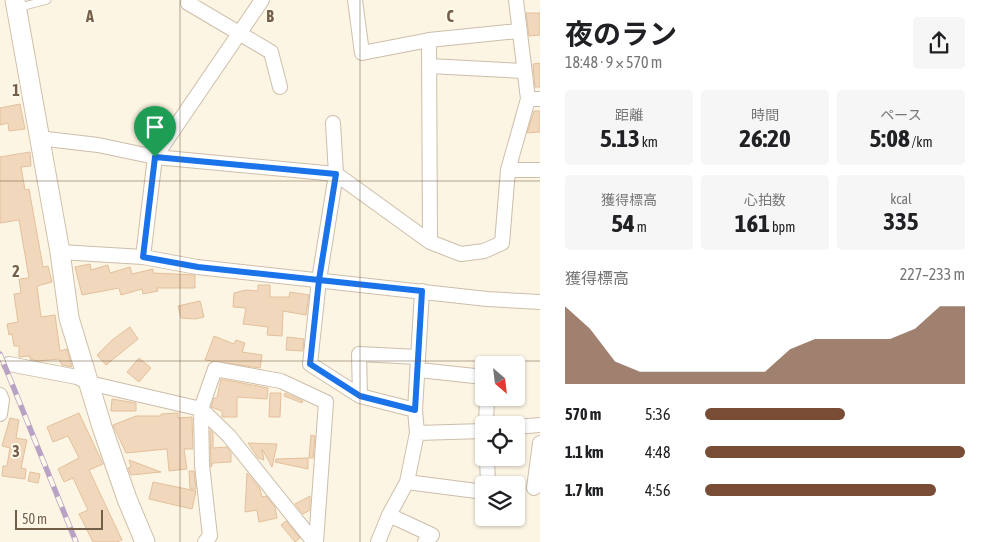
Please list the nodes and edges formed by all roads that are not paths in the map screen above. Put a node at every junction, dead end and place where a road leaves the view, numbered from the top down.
1 (47, 0) edge
2 (191, 0) edge
3 (262, 0) edge
4 (355, 0) edge
5 (516, 0) edge
6 (15, 4) edge
7 (518, 31) junction
8 (240, 34) junction
9 (429, 40) junction
10 (429, 66) junction
11 (524, 72) junction
12 (280, 87) dead end
13 (534, 99) edge
14 (333, 122) dead end
15 (38, 138) junction
16 (155, 157) junction
17 (508, 170) junction
18 (540, 170) edge
19 (336, 174) junction
20 (430, 242) junction
21 (60, 252) junction
22 (143, 257) junction
23 (319, 280) junction
24 (422, 291) junction
25 (540, 302) edge
26 (418, 363) junction
27 (9, 364) dead end
28 (475, 375) edge
29 (89, 383) junction
30 (0, 395) edge
31 (360, 396) junction
32 (201, 409) junction
33 (415, 410) junction
34 (0, 414) edge
35 (540, 425) edge
36 (525, 426) edge
37 (475, 431) edge
38 (417, 433) junction
39 (540, 443) edge
40 (407, 482) junction
41 (534, 488) dead end
42 (475, 491) edge
43 (389, 515) junction
44 (145, 542) edge
45 (205, 542) edge
46 (315, 542) edge
47 (378, 542) edge
48 (425, 542) edge

1 - 6 lane
2 - 8 street
3 - 8 street
4 - 9 street
5 - 7 street
6 - 15 street
7 - 9 street
7 - 11 street
8 - 12 street
8 - 16 street
9 - 10 street
10 - 11 street
10 - 20 street
11 - 13 street
13 - 17 street
14 - 19 street
15 - 16 street
15 - 21 street
16 - 19 street
16 - 22 street
17 - 18 street
17 - 20 street
19 - 20 street
19 - 23 street
21 - 22 street
21 - 29 street
22 - 23 street
23 - 24 street
23 - 31 street
24 - 25 street
24 - 26 street
26 - 28 street
26 - 31 street
26 - 33 street
27 - 29 street
29 - 32 street
29 - 44 street
30 - 34 street
31 - 33 street
32 - 45 street
32 - 46 street
32 - 46 street
33 - 38 street
35 - 36 street
37 - 38 street
38 - 40 street
39 - 41 street
40 - 42 street
40 - 43 street
43 - 47 street
43 - 48 street

